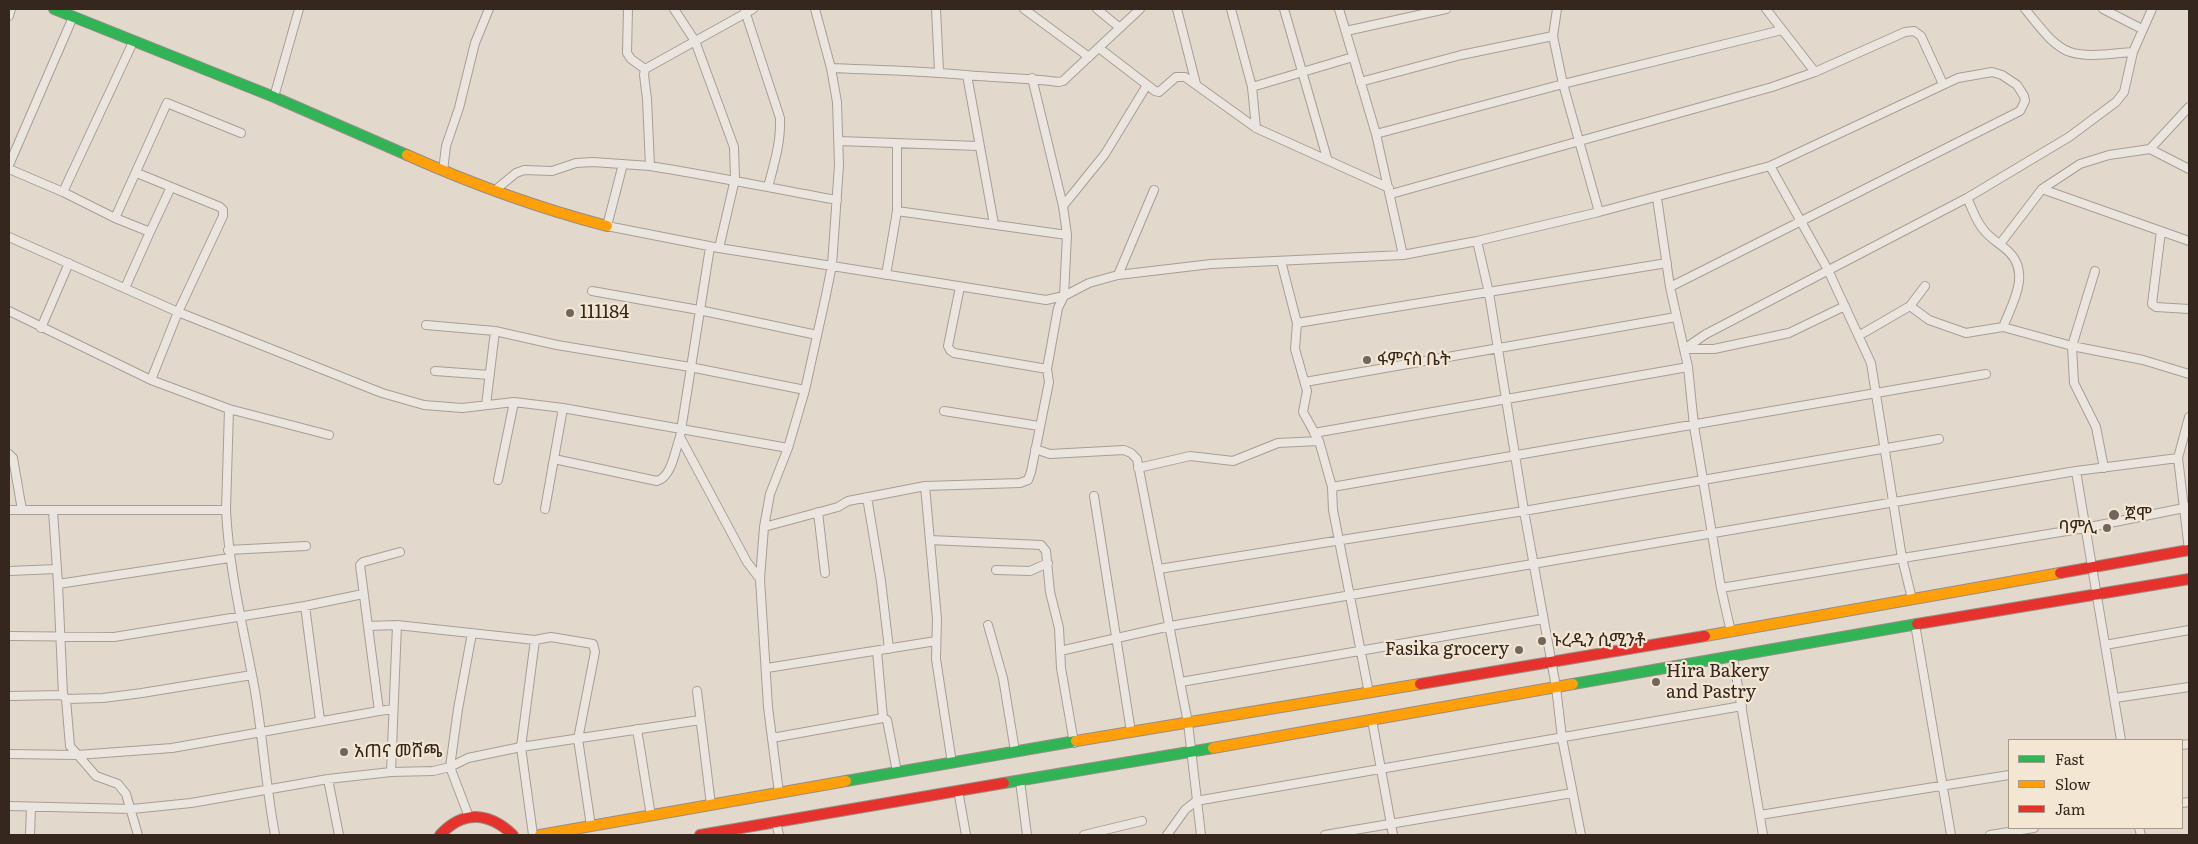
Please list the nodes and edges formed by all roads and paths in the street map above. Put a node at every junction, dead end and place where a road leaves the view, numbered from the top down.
1 (11, 9) edge
2 (54, 9) edge
3 (299, 9) edge
4 (488, 9) edge
5 (628, 9) edge
6 (674, 9) edge
7 (815, 9) edge
8 (936, 9) edge
9 (1024, 9) edge
10 (1097, 9) edge
11 (1140, 9) edge
12 (1177, 9) edge
13 (1231, 9) edge
14 (1284, 9) edge
15 (1339, 9) edge
16 (1446, 9) edge
17 (1558, 9) edge
18 (1766, 9) edge
19 (2026, 9) edge
20 (2103, 9) edge
21 (2152, 9) edge
22 (748, 10) edge
23 (9, 16) edge
24 (73, 17) junction
25 (1120, 28) junction
26 (2142, 29) junction
27 (1782, 30) junction
28 (1346, 31) junction
29 (1553, 36) junction
30 (134, 40) junction
31 (695, 42) junction
32 (1099, 48) junction
33 (2133, 52) junction
34 (1089, 57) junction
35 (1353, 58) junction
36 (832, 68) junction
37 (645, 69) junction
38 (939, 71) junction
39 (1815, 72) junction
40 (1302, 73) junction
41 (967, 75) junction
42 (1032, 78) junction
43 (1360, 82) junction
44 (1196, 84) junction
45 (1563, 84) junction
46 (1943, 84) junction
47 (1147, 85) junction
48 (1252, 87) junction
49 (274, 96) junction
50 (2189, 107) edge
51 (1256, 128) junction
52 (241, 133) dead end
53 (1376, 134) junction
54 (839, 141) junction
55 (1580, 143) junction
56 (898, 144) junction
57 (978, 146) junction
58 (2150, 149) junction
59 (1327, 158) junction
60 (623, 164) junction
61 (9, 165) edge
62 (650, 166) junction
63 (1770, 166) junction
64 (9, 169) edge
65 (2189, 169) edge
66 (443, 171) junction
67 (137, 173) junction
68 (735, 179) junction
69 (171, 187) junction
70 (768, 188) junction
71 (2042, 189) junction
72 (1154, 190) dead end
73 (494, 191) junction
74 (1390, 191) junction
75 (63, 192) junction
76 (1657, 198) junction
77 (1967, 198) junction
78 (838, 200) junction
79 (1063, 206) junction
80 (897, 211) junction
81 (1599, 212) junction
82 (115, 218) junction
83 (1800, 220) junction
84 (994, 224) junction
85 (607, 226) junction
86 (2161, 231) junction
87 (150, 232) junction
88 (1067, 235) junction
89 (9, 237) edge
90 (2189, 241) edge
91 (1477, 242) junction
92 (2000, 244) junction
93 (710, 247) junction
94 (719, 248) junction
95 (1403, 255) junction
96 (1281, 261) junction
97 (69, 263) junction
98 (1667, 263) junction
99 (832, 265) junction
100 (1828, 270) junction
101 (2095, 271) dead end
102 (886, 275) junction
103 (1118, 275) junction
104 (1925, 286) dead end
105 (960, 287) junction
106 (1670, 287) junction
107 (125, 288) junction
108 (592, 291) dead end
109 (1489, 293) junction
110 (1064, 296) junction
111 (1845, 306) junction
112 (1910, 306) junction
113 (2189, 309) edge
114 (699, 310) junction
115 (9, 311) edge
116 (178, 312) junction
117 (1676, 317) junction
118 (1297, 323) junction
119 (426, 325) dead end
120 (2003, 327) junction
121 (41, 328) junction
122 (495, 331) junction
123 (817, 335) junction
124 (1860, 335) junction
125 (2072, 346) junction
126 (1498, 348) junction
127 (1684, 349) junction
128 (690, 366) junction
129 (1688, 367) junction
130 (1047, 369) junction
131 (435, 371) dead end
132 (1986, 374) dead end
133 (2189, 374) edge
134 (490, 375) junction
135 (151, 380) junction
136 (1305, 382) junction
137 (804, 390) junction
138 (1877, 394) junction
139 (1507, 398) junction
140 (514, 402) junction
141 (486, 405) junction
142 (563, 408) junction
143 (229, 409) junction
144 (944, 411) dead end
145 (2189, 417) edge
146 (1039, 426) junction
147 (1694, 426) junction
148 (682, 428) junction
149 (1314, 433) junction
150 (329, 435) dead end
151 (680, 436) junction
152 (1939, 439) dead end
153 (1319, 441) junction
154 (2186, 441) edge
155 (788, 448) junction
156 (1035, 449) junction
157 (1884, 449) junction
158 (9, 454) edge
159 (1517, 456) junction
160 (2178, 458) junction
161 (554, 459) junction
162 (1138, 468) junction
163 (2104, 468) junction
164 (2076, 471) junction
165 (498, 480) dead end
166 (1704, 480) junction
167 (925, 486) junction
168 (1332, 488) junction
169 (1094, 496) dead end
170 (867, 497) junction
171 (1895, 502) junction
172 (2186, 508) edge
173 (545, 509) dead end
174 (9, 510) edge
175 (22, 510) junction
176 (226, 510) junction
177 (52, 511) junction
178 (1524, 511) junction
179 (818, 512) junction
180 (764, 528) junction
181 (2085, 528) junction
182 (1712, 534) junction
183 (930, 540) junction
184 (1339, 540) junction
185 (306, 546) dead end
186 (2189, 550) edge
187 (400, 552) dead end
188 (229, 554) junction
189 (1902, 558) junction
190 (1048, 563) junction
191 (1534, 564) junction
192 (2093, 568) junction
193 (57, 569) junction
194 (1159, 569) junction
195 (996, 570) dead end
196 (9, 571) edge
197 (825, 573) dead end
198 (760, 578) junction
199 (2189, 579) edge
200 (58, 584) junction
201 (1721, 588) junction
202 (363, 594) junction
203 (2097, 595) junction
204 (1350, 596) junction
205 (1912, 599) junction
206 (305, 606) junction
207 (241, 615) junction
208 (1543, 619) junction
209 (988, 624) dead end
210 (1915, 624) junction
211 (398, 625) junction
212 (368, 626) junction
213 (1170, 626) junction
214 (2189, 630) edge
215 (1731, 632) junction
216 (472, 633) junction
217 (9, 636) edge
218 (61, 637) junction
219 (1118, 639) junction
220 (535, 640) junction
221 (936, 641) junction
222 (2105, 645) junction
223 (889, 649) junction
224 (877, 651) junction
225 (1060, 651) junction
226 (1362, 652) junction
227 (1733, 657) junction
228 (1551, 661) junction
229 (767, 668) junction
230 (252, 675) junction
231 (1181, 682) junction
232 (1556, 687) junction
233 (2189, 687) edge
234 (697, 691) dead end
235 (1369, 693) junction
236 (9, 696) edge
237 (64, 697) junction
238 (2115, 698) junction
239 (1742, 706) junction
240 (393, 709) junction
241 (378, 711) junction
242 (883, 718) junction
243 (320, 720) junction
244 (700, 720) junction
245 (1372, 720) junction
246 (1188, 723) junction
247 (637, 729) junction
248 (1131, 732) junction
249 (262, 733) junction
250 (772, 738) junction
251 (1562, 738) junction
252 (578, 739) junction
253 (2121, 739) edge
254 (1074, 743) junction
255 (521, 747) junction
256 (1015, 751) junction
257 (1190, 751) junction
258 (9, 754) edge
259 (77, 755) junction
260 (952, 763) junction
261 (450, 767) junction
262 (1381, 769) junction
263 (391, 772) junction
264 (897, 772) junction
265 (2008, 775) edge
266 (328, 779) junction
267 (1020, 781) junction
268 (1942, 786) junction
269 (266, 789) junction
270 (958, 790) junction
271 (778, 793) junction
272 (1572, 793) junction
273 (1196, 801) junction
274 (712, 805) junction
275 (9, 806) edge
276 (31, 807) junction
277 (132, 809) junction
278 (651, 816) junction
279 (1760, 816) junction
280 (469, 817) junction
281 (1142, 821) dead end
282 (776, 822) junction
283 (1390, 824) junction
284 (591, 826) junction
285 (2028, 829) edge
286 (713, 834) edge
287 (30, 835) edge
288 (138, 835) edge
289 (275, 835) edge
290 (339, 835) edge
291 (440, 835) edge
292 (513, 835) edge
293 (533, 835) edge
294 (540, 835) edge
295 (700, 835) edge
296 (779, 835) edge
297 (966, 835) edge
298 (1027, 835) edge
299 (1084, 835) edge
300 (1168, 835) edge
301 (1201, 835) edge
302 (1325, 835) edge
303 (1393, 835) edge
304 (1581, 835) edge
305 (1763, 835) edge
306 (1950, 835) edge
307 (1990, 835) edge

1 - 23 street
2 - 24 main road
3 - 49 street
4 - 66 street
5 - 37 street
6 - 31 street
7 - 36 street
8 - 38 street
9 - 34 street
10 - 25 street
11 - 25 street
12 - 44 street
13 - 48 street
14 - 40 street
15 - 28 street
16 - 28 street
17 - 29 street
18 - 27 street
19 - 33 street
20 - 26 street
21 - 26 street
22 - 31 street
22 - 70 street
24 - 30 main road
24 - 61 street
25 - 32 street
26 - 33 street
27 - 39 street
27 - 45 street
28 - 35 street
29 - 43 street
29 - 45 street
30 - 49 main road
30 - 75 street
31 - 37 street
31 - 68 street
32 - 34 street
32 - 47 street
33 - 77 street
34 - 42 street
35 - 40 street
35 - 43 street
36 - 38 street
36 - 54 street
37 - 62 street
38 - 41 street
39 - 46 street
39 - 55 street
40 - 48 street
40 - 59 street
41 - 42 street
41 - 57 street
42 - 79 street
43 - 53 street
44 - 47 street
44 - 51 street
45 - 53 street
45 - 55 street
46 - 63 street
46 - 83 street
47 - 79 street
48 - 51 street
49 - 66 main road
50 - 58 street
51 - 59 street
52 - 67 street
53 - 74 street
54 - 56 street
54 - 78 street
55 - 74 street
55 - 81 street
56 - 57 street
56 - 80 street
57 - 84 street
58 - 65 street
58 - 71 street
59 - 74 street
60 - 62 street
60 - 73 street
60 - 85 street
62 - 68 street
63 - 76 street
63 - 83 street
64 - 75 street
66 - 73 main road
67 - 69 street
67 - 82 street
68 - 70 street
68 - 94 street
69 - 87 street
69 - 116 street
70 - 78 street
71 - 86 street
71 - 92 street
72 - 103 street
73 - 85 main road
74 - 95 street
75 - 82 street
76 - 81 street
76 - 98 street
77 - 92 street
77 - 100 street
78 - 99 street
79 - 88 street
80 - 84 street
80 - 102 street
81 - 91 street
82 - 87 street
83 - 100 street
83 - 106 street
84 - 88 street
85 - 93 street
86 - 90 street
86 - 113 street
87 - 107 street
88 - 110 street
89 - 97 street
91 - 95 street
91 - 109 street
92 - 120 street
93 - 94 street
93 - 114 street
94 - 99 street
95 - 96 street
96 - 103 street
96 - 118 street
97 - 107 street
97 - 121 street
98 - 106 street
98 - 109 street
99 - 102 street
99 - 123 street
100 - 111 street
100 - 127 street
101 - 125 street
102 - 105 street
103 - 110 street
104 - 112 street
105 - 110 street
105 - 130 street
106 - 117 street
107 - 116 street
108 - 114 street
109 - 118 street
109 - 126 street
110 - 130 street
111 - 124 street
111 - 127 street
112 - 120 street
112 - 124 street
114 - 123 street
114 - 128 street
115 - 121 street
116 - 135 street
116 - 141 street
117 - 126 street
117 - 127 street
118 - 136 street
119 - 122 street
120 - 125 street
121 - 135 street
122 - 128 street
122 - 134 street
123 - 137 street
124 - 138 street
125 - 133 street
125 - 163 street
126 - 136 street
126 - 139 street
127 - 129 street
128 - 137 street
128 - 148 street
129 - 139 street
129 - 147 street
130 - 146 street
131 - 134 street
132 - 138 street
134 - 141 street
135 - 143 street
136 - 149 street
137 - 155 street
138 - 147 street
138 - 157 street
139 - 149 street
139 - 159 street
140 - 141 street
140 - 142 street
140 - 165 street
142 - 148 street
142 - 161 street
143 - 150 street
143 - 176 street
144 - 146 street
145 - 154 street
146 - 156 street
147 - 159 street
147 - 166 street
148 - 151 street
148 - 155 street
149 - 153 street
151 - 161 street
151 - 198 street
152 - 157 street
153 - 162 street
153 - 168 street
154 - 160 street
155 - 180 street
156 - 162 street
156 - 167 street
157 - 166 street
157 - 171 street
158 - 175 street
159 - 168 street
159 - 178 street
160 - 163 street
160 - 172 street
161 - 173 street
162 - 194 street
163 - 164 street
164 - 171 street
164 - 181 street
166 - 178 street
166 - 182 street
167 - 170 street
167 - 183 street
168 - 184 street
169 - 219 street
170 - 179 street
170 - 223 street
171 - 182 street
171 - 189 street
172 - 181 street
172 - 186 street
174 - 175 street
175 - 177 street
176 - 177 street
176 - 188 street
177 - 193 street
178 - 184 street
178 - 191 street
179 - 180 street
179 - 197 street
180 - 198 street
181 - 189 street
181 - 192 street
182 - 191 street
182 - 201 street
183 - 190 street
183 - 221 street
184 - 194 street
184 - 204 street
185 - 188 street
186 - 192 main road
187 - 202 street
188 - 200 street
188 - 207 street
189 - 201 street
189 - 205 street
190 - 195 street
190 - 225 street
191 - 204 street
191 - 208 street
192 - 203 street
192 - 205 main road
193 - 196 street
193 - 200 street
194 - 213 street
198 - 229 street
199 - 203 main road
200 - 218 street
201 - 215 street
202 - 206 street
202 - 212 street
203 - 210 main road
203 - 222 street
204 - 213 street
204 - 226 street
205 - 215 main road
206 - 207 street
206 - 243 street
207 - 218 street
207 - 230 street
208 - 226 street
208 - 228 street
209 - 256 street
210 - 227 main road
210 - 268 street
211 - 212 street
211 - 216 street
211 - 240 street
212 - 241 street
213 - 219 street
213 - 231 street
214 - 222 street
215 - 228 main road
216 - 220 street
216 - 261 street
217 - 218 street
218 - 237 street
219 - 225 street
219 - 248 street
220 - 252 street
220 - 255 street
221 - 223 street
221 - 260 street
222 - 238 street
223 - 224 street
224 - 229 street
224 - 242 street
225 - 254 street
226 - 231 street
226 - 235 street
227 - 232 main road
227 - 239 street
228 - 232 street
228 - 235 main road
229 - 250 street
230 - 237 street
230 - 249 street
231 - 246 street
232 - 245 main road
232 - 251 street
233 - 238 street
234 - 244 street
235 - 246 main road
236 - 237 street
237 - 259 street
238 - 253 street
239 - 251 street
239 - 279 street
240 - 241 street
240 - 263 street
241 - 243 street
242 - 250 street
242 - 264 street
243 - 249 street
244 - 247 street
244 - 274 street
245 - 257 main road
245 - 262 street
246 - 248 main road
246 - 257 street
247 - 252 street
247 - 278 street
248 - 254 main road
249 - 259 street
249 - 269 street
250 - 271 street
251 - 262 street
251 - 272 street
252 - 255 street
252 - 284 street
254 - 256 main road
255 - 261 street
255 - 293 street
256 - 260 main road
257 - 267 main road
257 - 273 street
258 - 259 street
259 - 277 street
260 - 264 main road
261 - 263 street
261 - 280 street
262 - 273 street
262 - 283 street
263 - 266 street
264 - 271 main road
265 - 268 street
266 - 269 street
266 - 290 street
267 - 270 main road
267 - 298 street
268 - 279 street
268 - 306 street
269 - 277 street
269 - 289 street
270 - 282 main road
270 - 297 street
271 - 274 main road
272 - 283 street
272 - 304 street
273 - 300 street
273 - 301 street
274 - 278 main road
275 - 276 street
276 - 277 street
276 - 287 street
277 - 288 street
278 - 284 main road
279 - 305 street
280 - 291 main road
280 - 292 main road
281 - 299 street
282 - 286 main road
282 - 296 street
283 - 302 street
283 - 303 street
284 - 294 main road
285 - 307 street
286 - 295 main road

